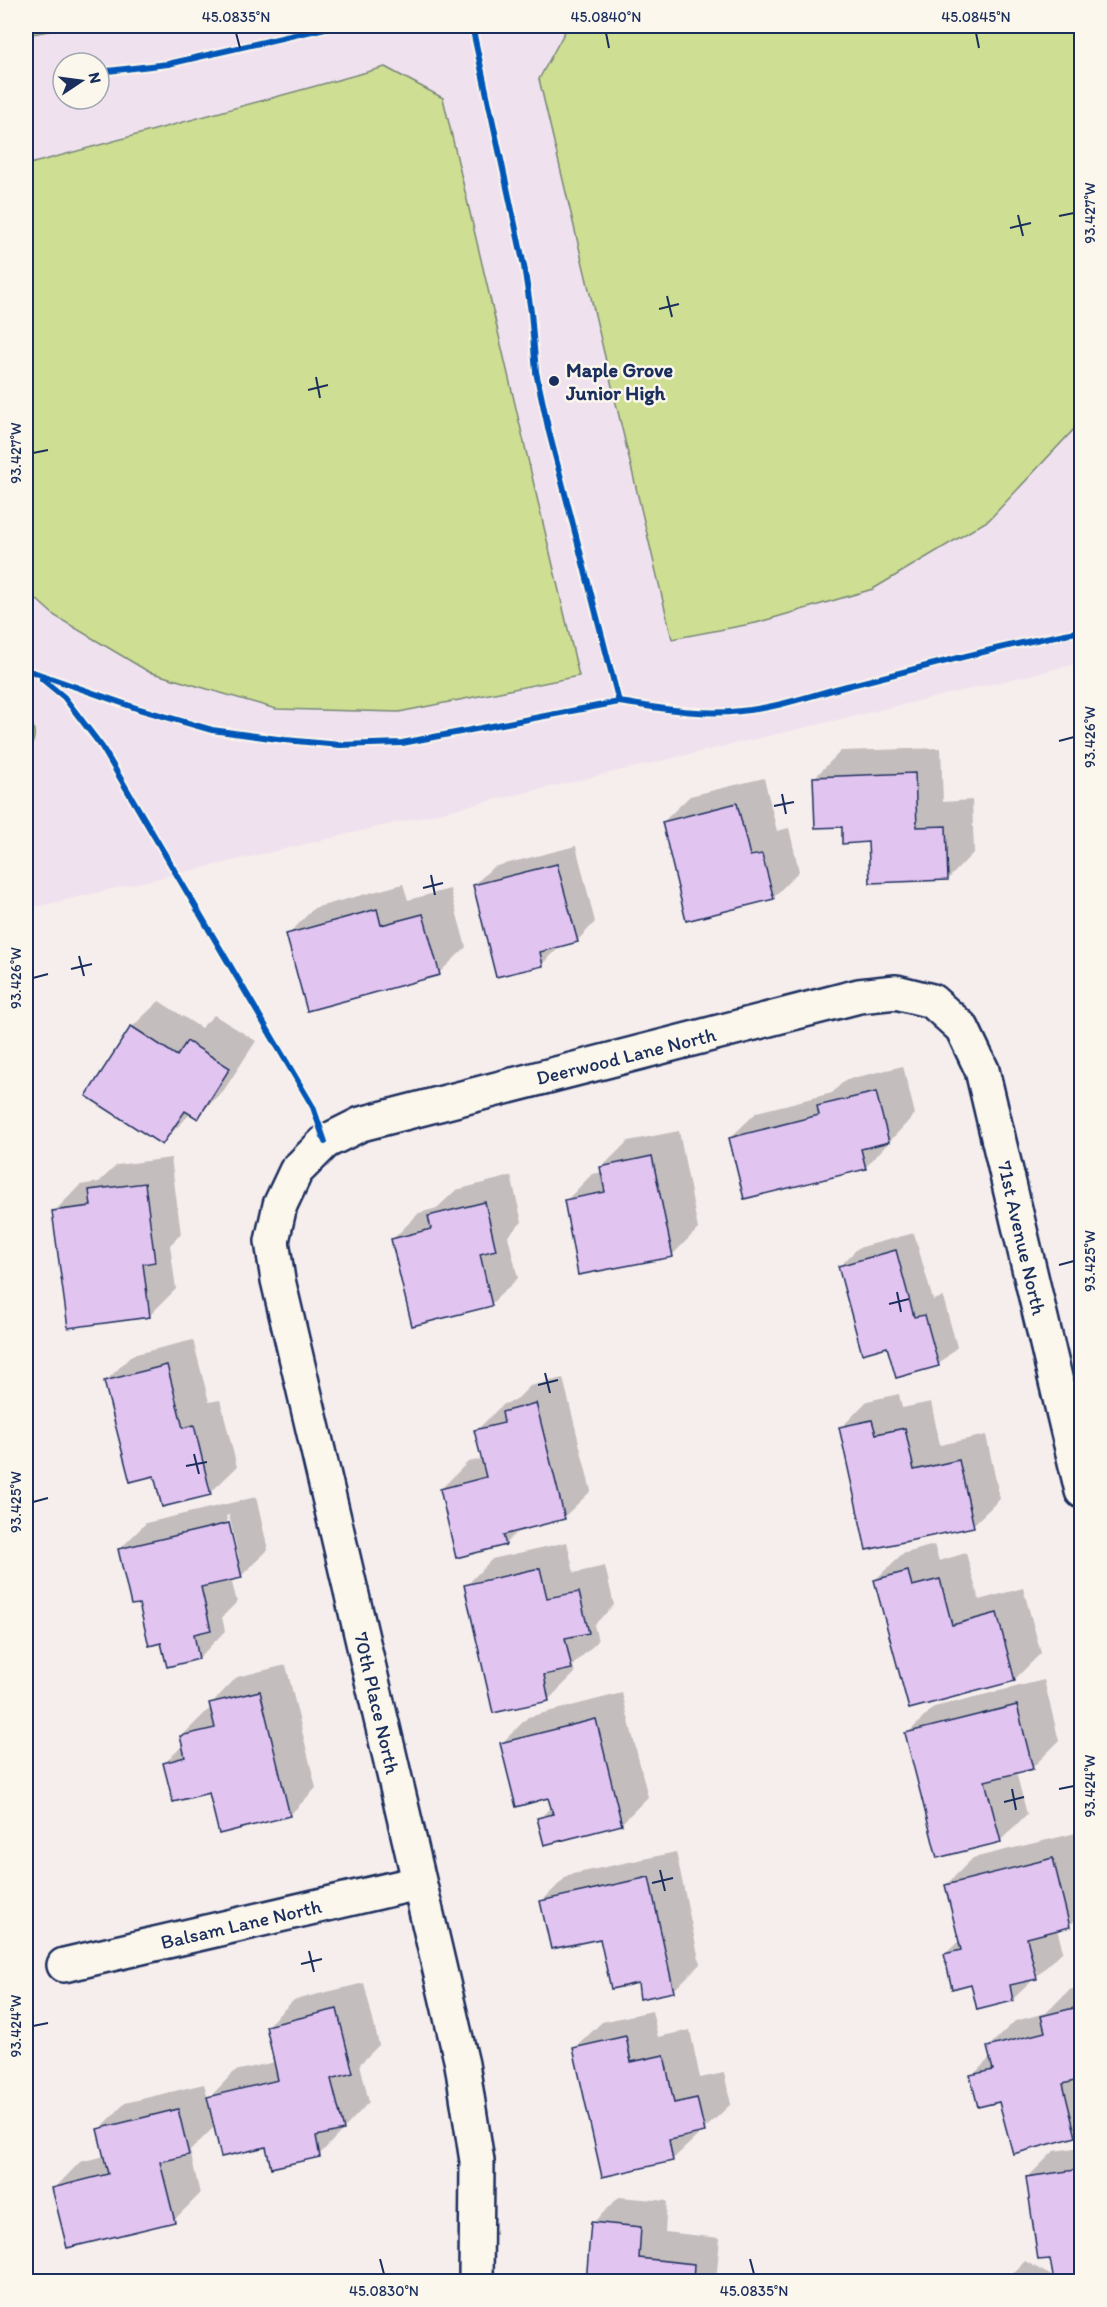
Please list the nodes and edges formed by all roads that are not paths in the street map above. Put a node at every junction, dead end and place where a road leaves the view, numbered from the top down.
1 (932, 1001) joint
2 (325, 1142) joint
3 (1082, 1491) edge
4 (418, 1883) junction
5 (64, 1965) dead end
6 (476, 2282) edge

1 - 2 street, Deerwood Lane North
1 - 3 street, 71st Avenue North
2 - 4 street, 70th Place North
4 - 5 street, Balsam Lane North
4 - 6 street, 70th Place North

